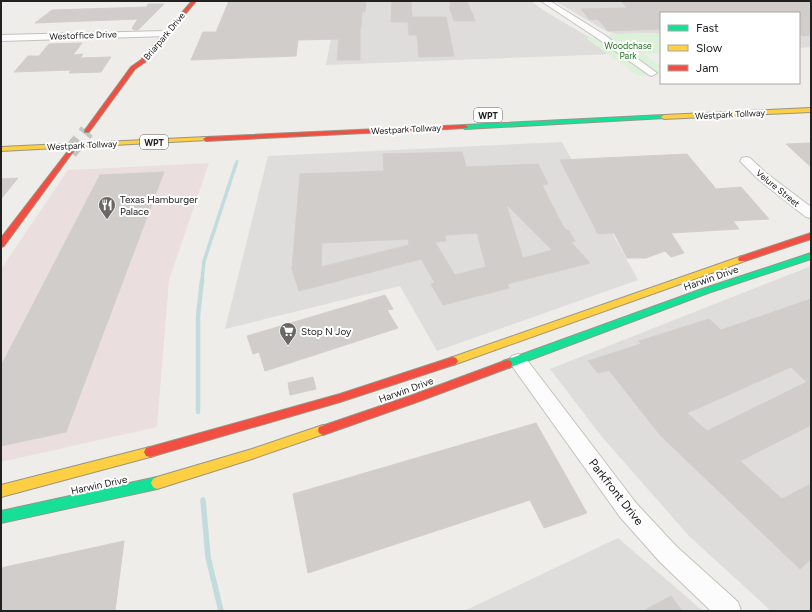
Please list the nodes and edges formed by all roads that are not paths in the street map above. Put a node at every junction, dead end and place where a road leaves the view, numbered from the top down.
1 (184, 1) edge
2 (194, 1) edge
3 (545, 1) edge
4 (154, 33) junction
5 (165, 34) junction
6 (1, 38) edge
7 (133, 68) junction
8 (652, 73) dead end
9 (811, 110) edge
10 (811, 118) edge
11 (87, 133) tunnel mouth
12 (308, 134) junction
13 (1, 149) edge
14 (70, 152) tunnel mouth
15 (746, 161) dead end
16 (811, 214) edge
17 (811, 236) edge
18 (1, 244) edge
19 (811, 256) edge
20 (689, 277) junction
21 (705, 291) junction
22 (575, 318) junction
23 (559, 334) dead end
24 (532, 345) dead end
25 (518, 361) junction
26 (1, 491) edge
27 (1, 517) edge
28 (729, 611) edge

1 - 4 main road, Briarpark Drive
2 - 5 main road, Briarpark Drive
3 - 8 street
4 - 5 street, Westoffice Drive
4 - 6 street, Westoffice Drive
4 - 7 main road, Briarpark Drive
5 - 7 main road, Briarpark Drive
7 - 11 main road, Briarpark Drive
9 - 12 main road, Westpark Tollway / WPT
10 - 12 main road
12 - 13 main road, Westpark Tollway / WPT
14 - 18 main road
15 - 16 street, Velure Street
17 - 20 main road, Harwin Drive
19 - 21 main road, Harwin Drive
20 - 21 main road
20 - 22 main road, Harwin Drive
21 - 25 main road, Harwin Drive
22 - 23 main road
22 - 26 main road, Harwin Drive
24 - 25 main road
25 - 27 main road, Harwin Drive
25 - 28 street, Parkfront Drive

